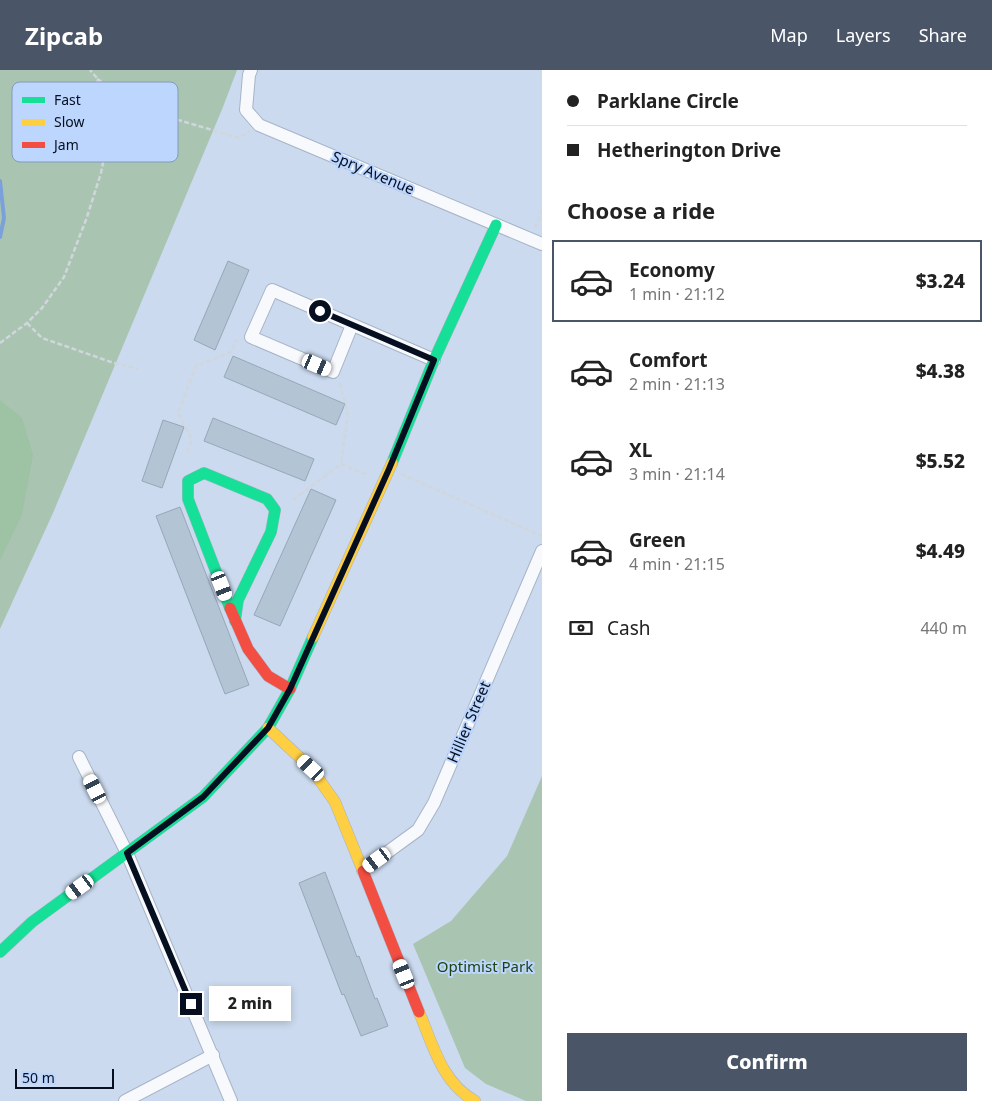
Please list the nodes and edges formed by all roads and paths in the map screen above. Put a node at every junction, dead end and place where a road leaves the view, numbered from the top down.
1 (90, 70) edge
2 (251, 70) edge
3 (97, 78) junction
4 (98, 82) edge
5 (104, 82) edge
6 (178, 120) edge
7 (259, 125) junction
8 (103, 162) edge
9 (542, 211) edge
10 (496, 225) junction
11 (536, 241) edge
12 (27, 323) junction
13 (352, 326) junction
14 (237, 340) dead end
15 (0, 343) edge
16 (434, 360) junction
17 (138, 369) dead end
18 (340, 383) dead end
19 (187, 452) dead end
20 (341, 464) junction
21 (389, 469) junction
22 (367, 475) dead end
23 (293, 500) dead end
24 (542, 536) edge
25 (542, 551) edge
26 (235, 621) junction
27 (290, 689) junction
28 (268, 728) junction
29 (79, 757) dead end
30 (127, 853) junction
31 (363, 870) junction
32 (0, 952) edge
33 (213, 1055) junction
34 (125, 1101) edge
35 (231, 1101) edge
36 (475, 1101) edge

1 - 3 path
2 - 7 street
3 - 4 path
3 - 5 path
6 - 7 path
7 - 10 street, Spry Avenue
8 - 12 path
9 - 11 path
10 - 11 street, Spry Avenue
10 - 16 street
12 - 15 path
12 - 17 path
13 - 13 street
13 - 16 street
14 - 19 path
16 - 21 street
18 - 20 path
20 - 22 path
20 - 23 path
21 - 24 path
21 - 27 street
25 - 31 street, Hillier Street
26 - 26 street
26 - 27 street
27 - 28 street
28 - 30 street
28 - 31 street
29 - 30 street
30 - 32 street
30 - 33 street
31 - 36 street
33 - 34 street
33 - 35 street

